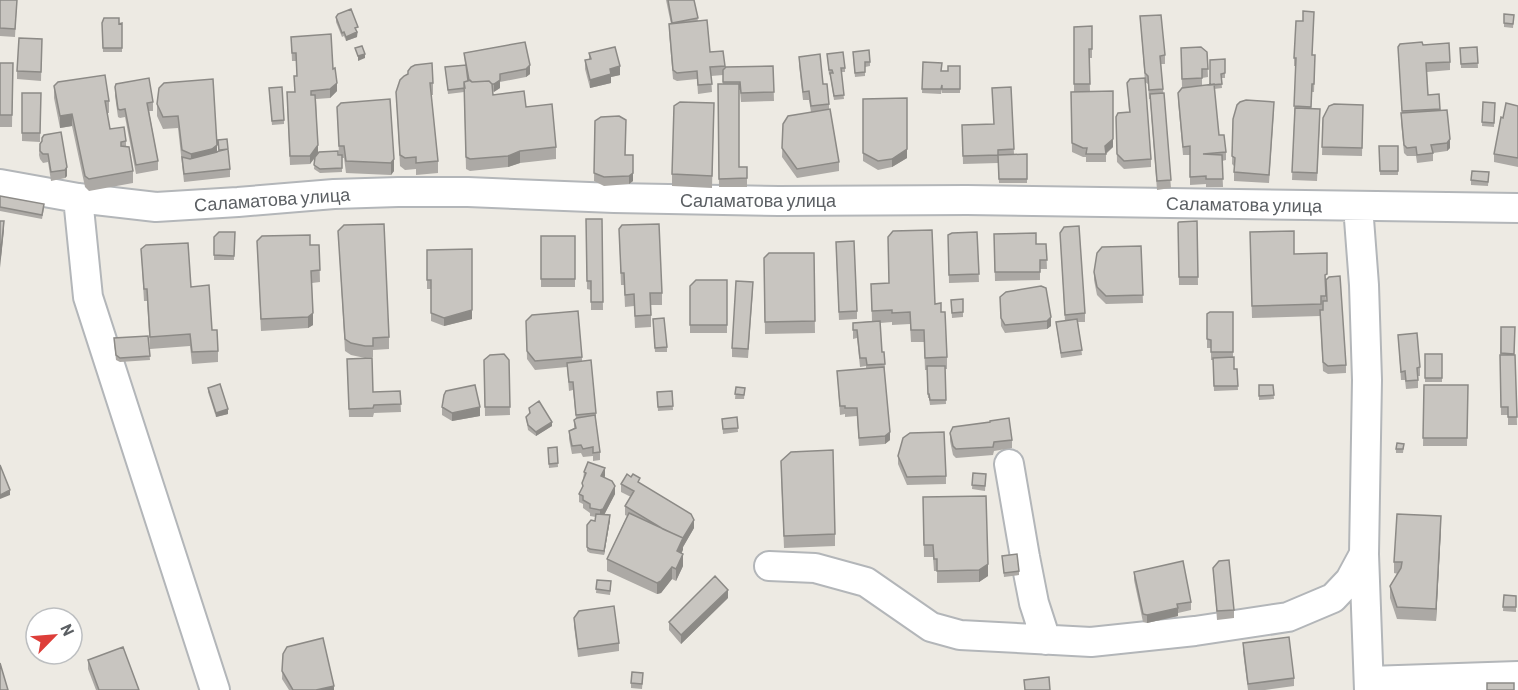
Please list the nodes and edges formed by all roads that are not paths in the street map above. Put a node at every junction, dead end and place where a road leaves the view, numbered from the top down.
1 (0, 184) edge
2 (78, 198) junction
3 (1358, 206) junction
4 (1518, 208) edge
5 (1009, 464) dead end
6 (1364, 554) junction
7 (769, 566) dead end
8 (1046, 640) junction
9 (1518, 676) edge
10 (1369, 685) edge
11 (214, 690) edge

1 - 2 street, Саламатова улица
2 - 3 street, Саламатова улица
2 - 11 street
3 - 4 street, Саламатова улица
3 - 6 street
5 - 8 street
6 - 8 street
6 - 10 street
7 - 8 street
9 - 10 street

